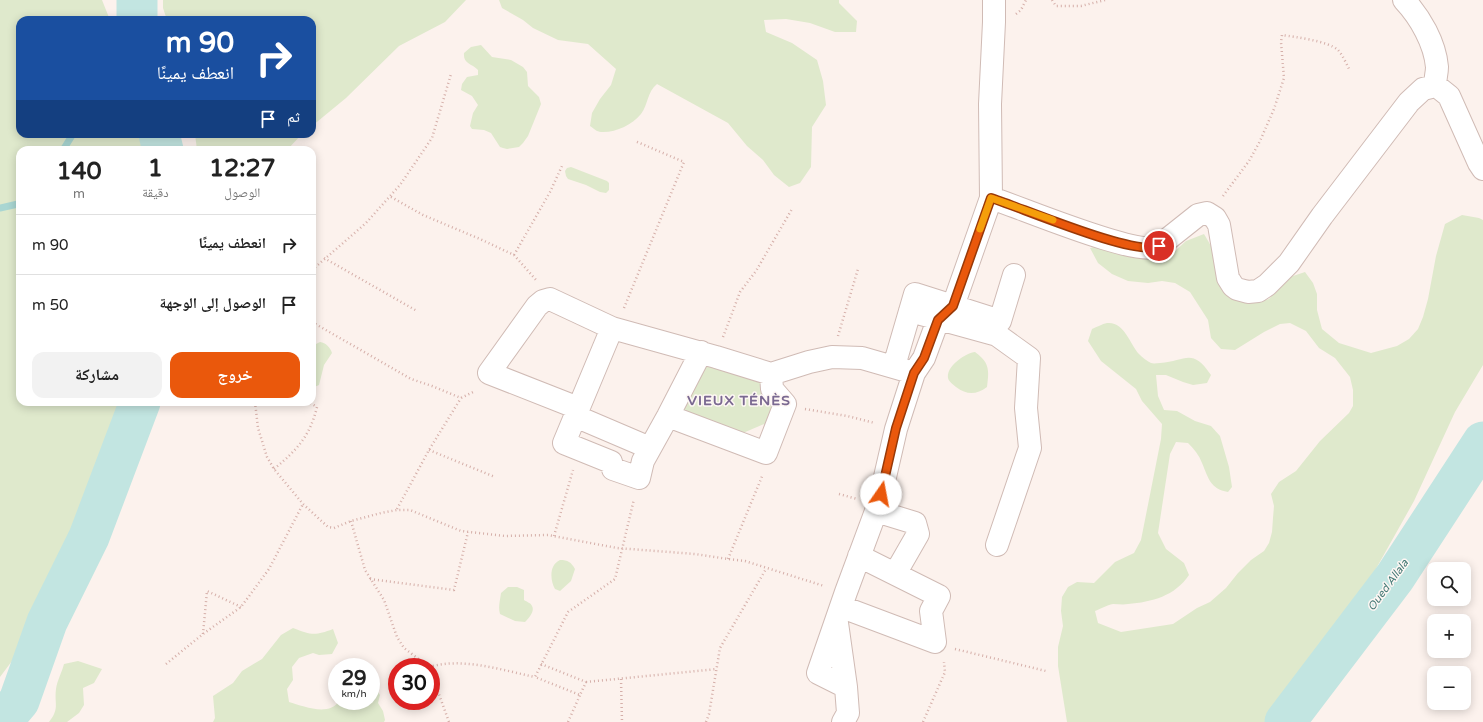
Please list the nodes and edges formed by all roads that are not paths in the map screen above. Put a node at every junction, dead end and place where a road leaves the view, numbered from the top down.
1 (994, 0) edge
2 (1404, 0) edge
3 (1435, 86) junction
4 (1483, 169) edge
5 (991, 198) junction
6 (1014, 275) dead end
7 (946, 313) junction
8 (614, 328) junction
9 (998, 328) junction
10 (708, 355) junction
11 (894, 366) junction
12 (914, 373) junction
13 (771, 374) junction
14 (577, 412) junction
15 (668, 416) junction
16 (650, 448) junction
17 (876, 510) junction
18 (997, 545) dead end
19 (859, 556) junction
20 (895, 574) junction
21 (841, 607) junction
22 (843, 722) edge

1 - 5 street
2 - 3 street
3 - 4 street
3 - 5 street
5 - 7 street
6 - 9 street
7 - 9 street
7 - 11 street
7 - 12 street
8 - 10 street
8 - 14 street
8 - 14 street
9 - 18 street
10 - 13 street
10 - 15 street
11 - 12 street
11 - 13 street
12 - 17 street
13 - 15 street
14 - 16 street
14 - 16 street
15 - 16 street
17 - 19 street
17 - 20 street
19 - 20 street
19 - 21 street
20 - 21 street
21 - 22 street

